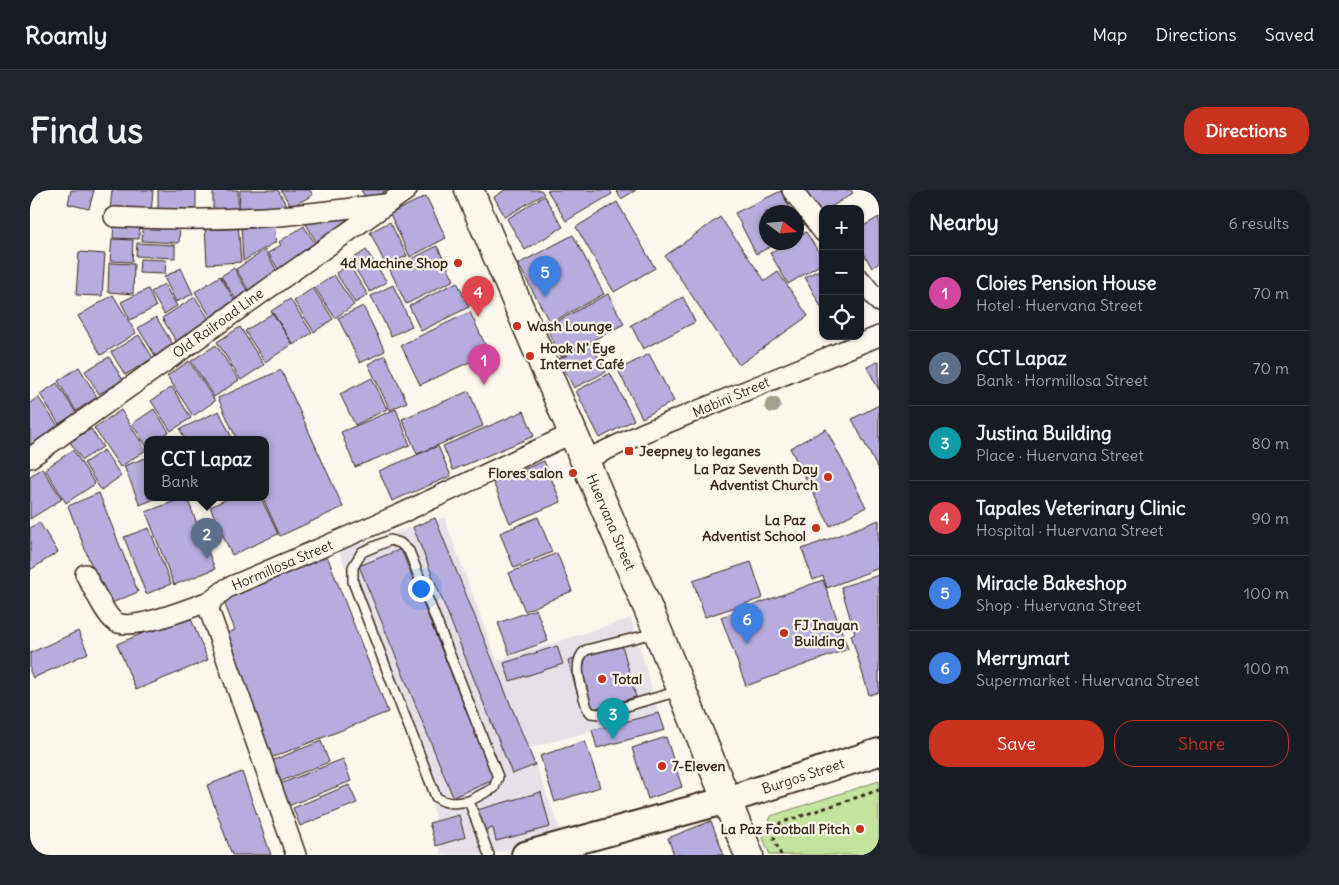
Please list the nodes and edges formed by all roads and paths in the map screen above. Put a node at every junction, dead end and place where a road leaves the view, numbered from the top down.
1 (407, 190) edge
2 (469, 190) edge
3 (792, 190) edge
4 (386, 204) junction
5 (114, 217) dead end
6 (819, 227) edge
7 (864, 283) edge
8 (879, 302) edge
9 (879, 336) edge
10 (573, 433) junction
11 (30, 458) edge
12 (585, 460) junction
13 (86, 574) dead end
14 (212, 600) junction
15 (658, 632) junction
16 (682, 690) junction
17 (879, 752) edge
18 (879, 790) edge
19 (727, 800) junction
20 (469, 801) junction
21 (296, 855) edge
22 (489, 855) edge
23 (528, 855) edge
24 (749, 855) edge
25 (781, 855) edge

1 - 4 street, Old Railroad Line
2 - 10 main road, Huervana Street
3 - 6 street
4 - 5 street
4 - 11 street, Old Railroad Line
7 - 8 street
9 - 12 street, Mabini Street
10 - 12 main road, Huervana Street
10 - 14 street, Hormillosa Street
12 - 15 main road, Huervana Street
13 - 14 street, Hormillosa Street
14 - 21 street
15 - 16 main road, Huervana Street
15 - 16 lane
16 - 19 main road, Huervana Street
17 - 19 street, Burgos Street
18 - 25 path
19 - 23 street, Burgos Street
19 - 24 main road, Huervana Street
20 - 20 lane
20 - 22 lane

